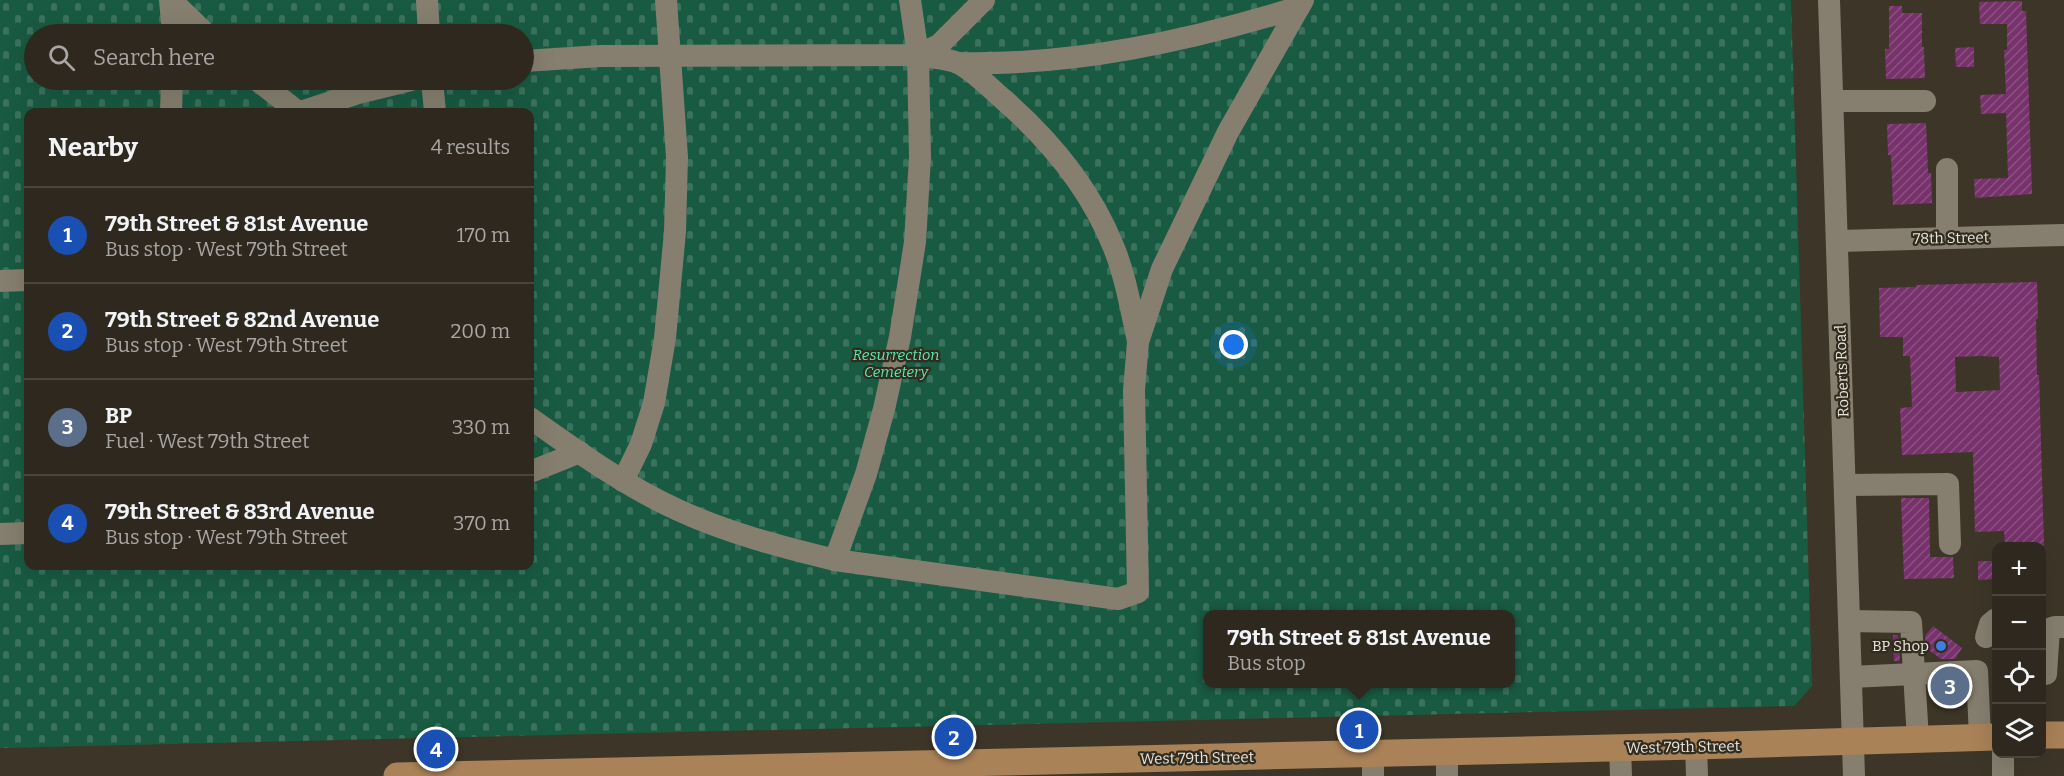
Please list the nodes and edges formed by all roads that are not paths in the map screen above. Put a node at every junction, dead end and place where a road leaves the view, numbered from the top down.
1 (170, 0) edge
2 (427, 0) edge
3 (666, 0) edge
4 (910, 0) edge
5 (984, 0) edge
6 (1829, 0) edge
7 (1301, 4) edge
8 (172, 24) edge
9 (195, 24) edge
10 (428, 24) edge
11 (918, 55) junction
12 (672, 56) junction
13 (534, 60) edge
14 (958, 63) junction
15 (172, 90) edge
16 (270, 90) edge
17 (370, 90) edge
18 (433, 90) edge
19 (1833, 101) junction
20 (1925, 101) dead end
21 (171, 108) edge
22 (295, 108) edge
23 (312, 108) edge
24 (435, 108) edge
25 (1947, 169) dead end
26 (2064, 236) edge
27 (1947, 238) junction
28 (1838, 241) junction
29 (24, 280) edge
30 (0, 281) edge
31 (1138, 342) junction
32 (534, 421) edge
33 (580, 452) junction
34 (534, 470) edge
35 (624, 481) junction
36 (1845, 485) junction
37 (24, 533) edge
38 (0, 534) edge
39 (1950, 544) dead end
40 (835, 560) junction
41 (1849, 621) junction
42 (2053, 624) edge
43 (2046, 674) dead end
44 (1914, 675) junction
45 (1851, 678) junction
46 (2046, 735) edge
47 (2064, 735) edge
48 (1988, 737) edge
49 (1918, 740) junction
50 (1853, 742) junction
51 (1696, 746) junction
52 (1620, 748) junction
53 (2003, 758) edge
54 (1447, 764) edge
55 (1373, 765) edge
56 (884, 771) edge
57 (739, 772) edge
58 (643, 773) edge
59 (496, 775) edge
60 (397, 776) edge
61 (1621, 776) edge
62 (1697, 776) edge
63 (1854, 776) edge
64 (2003, 776) edge

1 - 8 street
1 - 9 street
2 - 10 street
3 - 12 street
4 - 11 street
5 - 11 street
6 - 19 street, Roberts Road
7 - 14 street
7 - 31 street
11 - 12 street
11 - 14 street
11 - 40 street
12 - 13 street
12 - 35 street
14 - 31 street
15 - 21 street
16 - 22 street
17 - 23 street
18 - 24 street
19 - 20 street
19 - 28 street, Roberts Road
25 - 27 street
26 - 27 street, 78th Street
27 - 28 street, 78th Street
28 - 36 street, Roberts Road
29 - 30 street
31 - 40 street
32 - 33 street
33 - 34 street
33 - 35 street
35 - 40 street
36 - 39 street
36 - 41 street, Roberts Road
37 - 38 street
41 - 44 street
41 - 45 street, Roberts Road
42 - 43 street
44 - 45 street
44 - 48 street
44 - 49 street
45 - 50 street, Roberts Road
46 - 47 main road
48 - 49 main road, West 79th Street
49 - 50 main road, West 79th Street
50 - 51 main road, West 79th Street
50 - 63 street, Roberts Road
51 - 52 main road, West 79th Street
51 - 62 street
52 - 54 main road, West 79th Street
52 - 61 street
53 - 64 street
54 - 55 main road, West 79th Street
55 - 56 main road, West 79th Street
56 - 57 main road, West 79th Street
57 - 58 main road, West 79th Street
58 - 59 main road, West 79th Street
59 - 60 main road, West 79th Street

